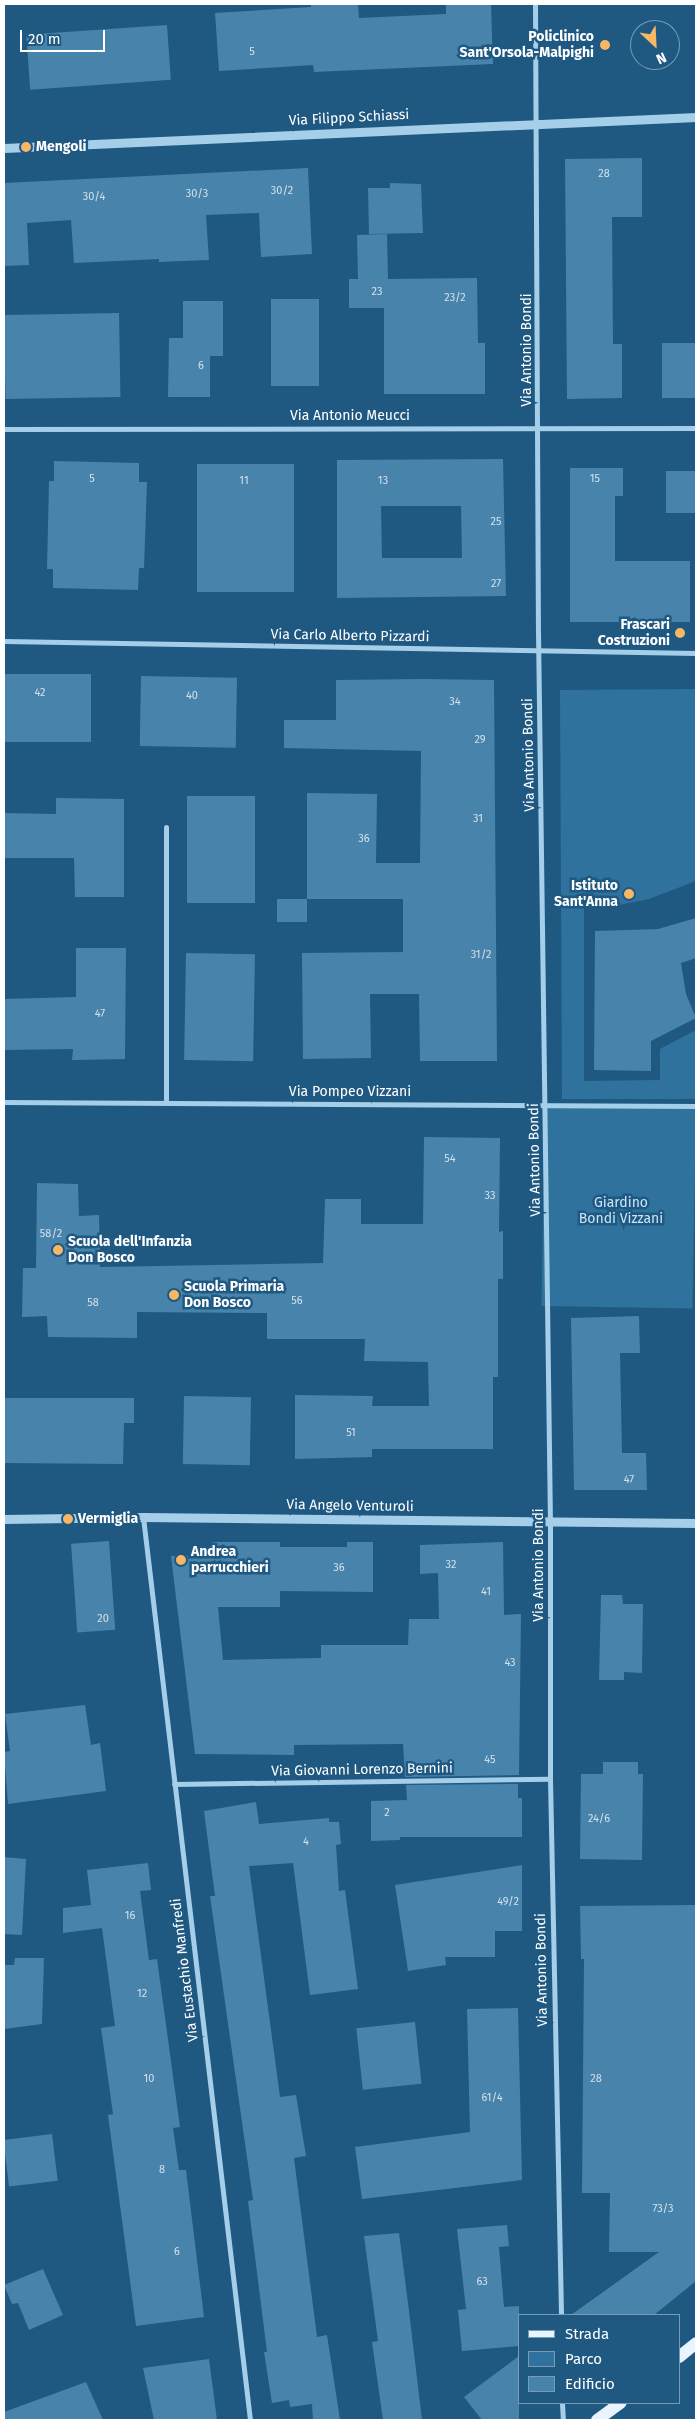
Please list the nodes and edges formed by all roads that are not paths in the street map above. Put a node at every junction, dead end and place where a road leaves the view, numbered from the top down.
1 (535, 4) edge
2 (696, 116) edge
3 (537, 124) junction
4 (4, 148) edge
5 (538, 427) junction
6 (696, 428) edge
7 (4, 430) edge
8 (4, 641) edge
9 (539, 651) junction
10 (696, 653) edge
11 (166, 827) dead end
12 (4, 1102) edge
13 (166, 1102) junction
14 (545, 1104) junction
15 (696, 1106) edge
16 (143, 1517) junction
17 (4, 1519) edge
18 (550, 1521) junction
19 (696, 1523) edge
20 (550, 1779) junction
21 (174, 1784) junction
22 (561, 2314) edge
23 (696, 2343) edge
24 (680, 2356) edge
25 (562, 2404) edge
26 (619, 2404) edge
27 (250, 2420) edge
28 (563, 2420) edge
29 (598, 2420) edge

1 - 3 street, Via Antonio Bondi
2 - 3 street, Via Filippo Schiassi
3 - 4 street, Via Filippo Schiassi
3 - 5 street, Via Antonio Bondi
5 - 6 street, Via Antonio Meucci
5 - 7 street, Via Antonio Meucci
5 - 9 street, Via Antonio Bondi
8 - 9 street, Via Carlo Alberto Pizzardi
9 - 10 street, Via Carlo Alberto Pizzardi
9 - 14 street, Via Antonio Bondi
11 - 13 street
12 - 13 street, Via Pompeo Vizzani
13 - 14 street, Via Pompeo Vizzani
14 - 15 street, Via Pompeo Vizzani
14 - 18 street, Via Antonio Bondi
16 - 17 street, Via Angelo Venturoli
16 - 18 street, Via Angelo Venturoli
16 - 21 street, Via Eustachio Manfredi
18 - 19 street, Via Angelo Venturoli
18 - 20 street, Via Antonio Bondi
20 - 21 street, Via Giovanni Lorenzo Bernini
20 - 22 street, Via Antonio Bondi
21 - 27 street, Via Eustachio Manfredi
23 - 24 main road
25 - 28 street
26 - 29 main road

